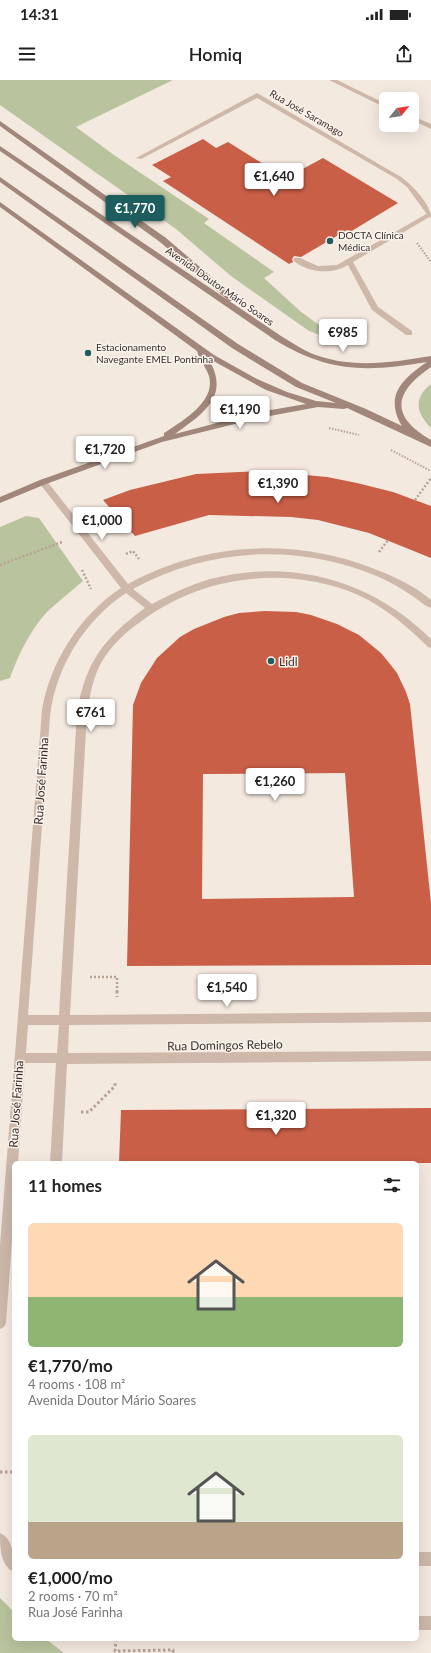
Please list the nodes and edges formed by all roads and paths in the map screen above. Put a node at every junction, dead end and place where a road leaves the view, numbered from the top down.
1 (332, 80) edge
2 (379, 103) edge
3 (419, 121) edge
4 (0, 123) edge
5 (431, 127) edge
6 (0, 148) edge
7 (139, 158) dead end
8 (0, 179) edge
9 (0, 204) edge
10 (430, 215) edge
11 (297, 260) dead end
12 (349, 261) junction
13 (260, 325) junction
14 (409, 333) dead end
15 (197, 348) junction
16 (431, 359) edge
17 (431, 363) edge
18 (317, 405) junction
19 (351, 406) junction
20 (349, 432) dead end
21 (362, 436) dead end
22 (418, 438) junction
23 (160, 440) junction
24 (431, 444) edge
25 (389, 449) dead end
26 (431, 471) edge
27 (431, 478) edge
28 (43, 482) junction
29 (0, 500) edge
30 (415, 500) dead end
31 (66, 548) dead end
32 (0, 565) edge
33 (79, 566) dead end
34 (84, 572) dead end
35 (126, 589) junction
36 (431, 605) edge
37 (151, 608) junction
38 (431, 645) edge
39 (431, 1017) edge
40 (22, 1020) junction
41 (64, 1020) junction
42 (431, 1056) edge
43 (20, 1058) junction
44 (62, 1059) junction
45 (12, 1161) edge
46 (56, 1161) edge
47 (12, 1164) edge
48 (0, 1323) edge
49 (0, 1472) edge
50 (12, 1472) edge
51 (0, 1540) edge
52 (419, 1559) edge
53 (431, 1559) edge
54 (12, 1561) edge
55 (419, 1623) edge
56 (431, 1623) edge
57 (116, 1641) edge
58 (173, 1653) edge

1 - 2 street
3 - 5 street
4 - 13 main road
6 - 13 main road, Avenida Doutor Mário Soares
7 - 10 street, Rua José Saramago
8 - 19 main road
9 - 15 main road
10 - 12 street
11 - 12 street
12 - 14 street
13 - 16 main road, Avenida Doutor Mário Soares
15 - 18 main road
15 - 23 main road
17 - 22 main road
18 - 19 main road
18 - 23 main road
19 - 22 main road
20 - 21 path
22 - 24 main road
23 - 28 main road
25 - 26 path
27 - 30 path
28 - 29 main road
28 - 35 street
31 - 32 path
33 - 34 path
35 - 36 street, Rua José Farinha
35 - 37 street
35 - 40 street, Rua José Farinha
37 - 38 street
37 - 41 street
39 - 41 street
40 - 41 street
40 - 43 street, Rua José Farinha
41 - 44 street
42 - 44 street, Rua Domingos Rebelo
43 - 44 street, Rua Domingos Rebelo
43 - 45 street, Rua José Farinha
44 - 46 street
47 - 48 street, Rua José Farinha
49 - 50 path
51 - 54 street
52 - 53 street
55 - 56 street
57 - 58 path

